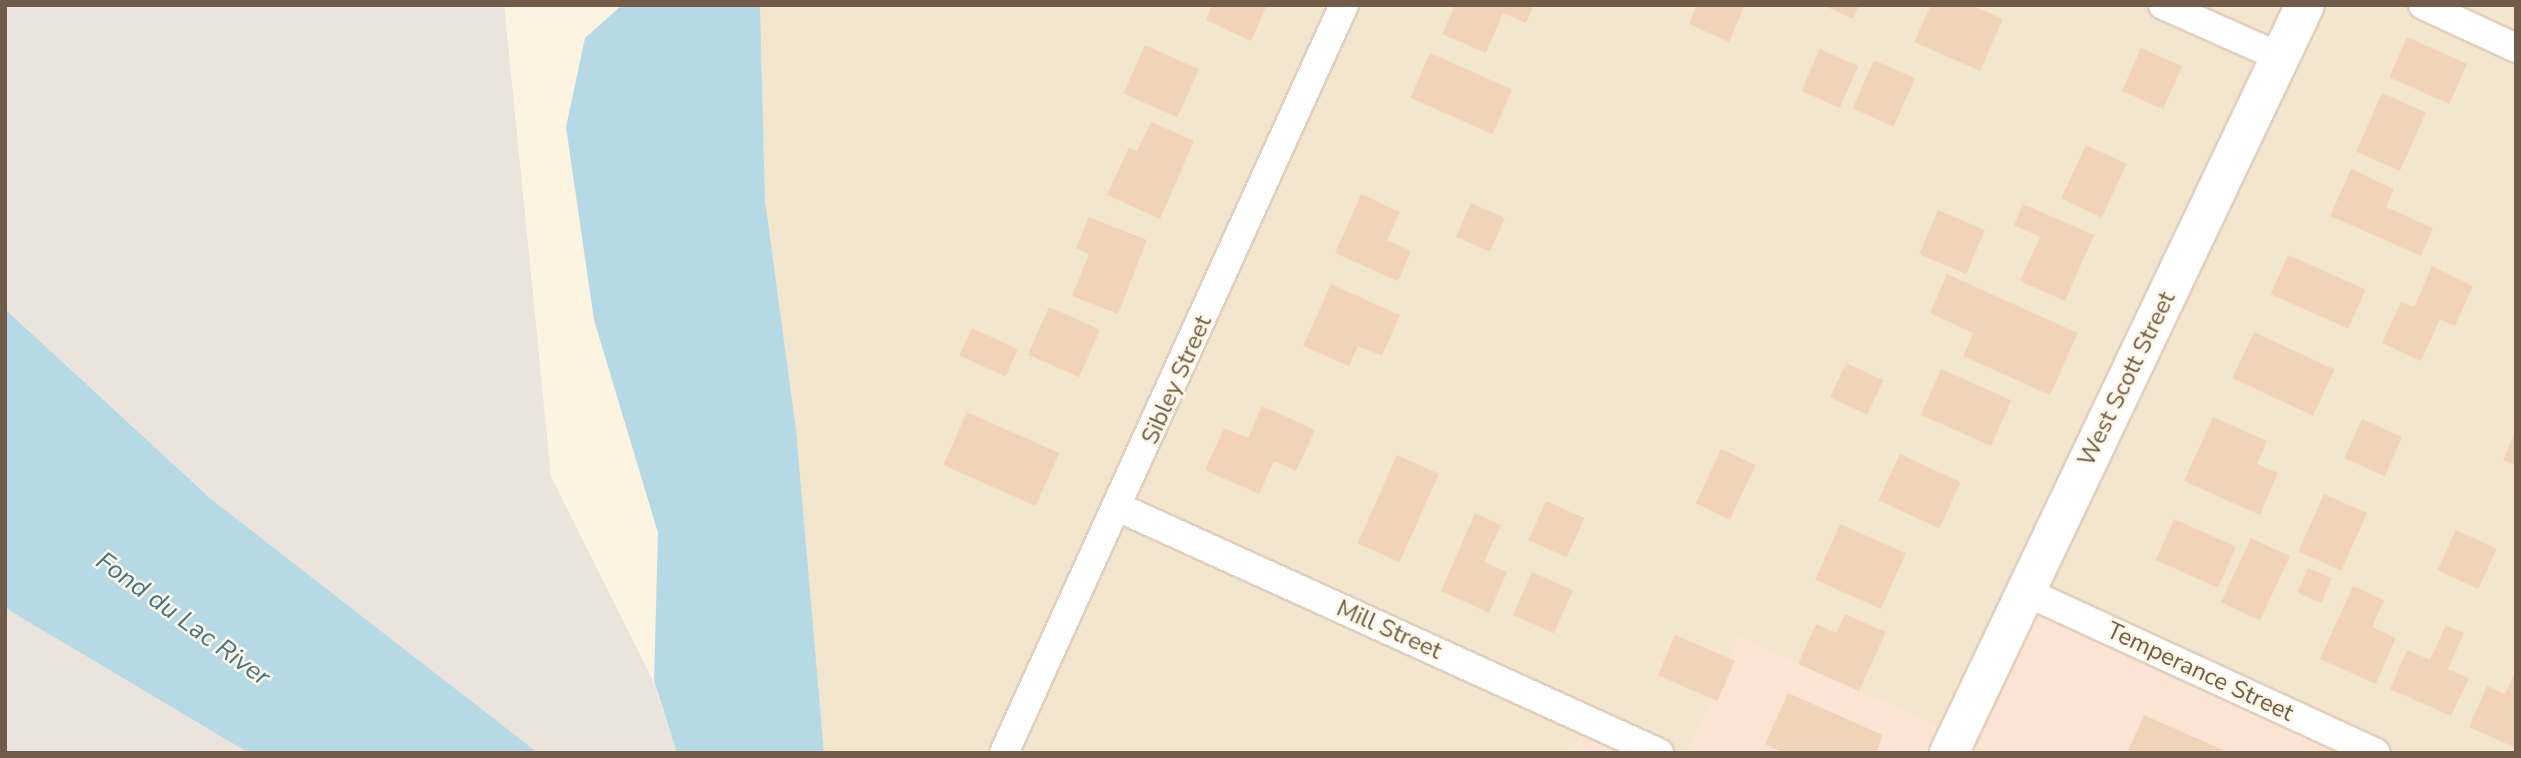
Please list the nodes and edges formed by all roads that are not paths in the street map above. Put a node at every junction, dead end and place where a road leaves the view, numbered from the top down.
1 (1344, 5) edge
2 (2163, 5) edge
3 (2305, 5) edge
4 (2423, 5) edge
5 (2516, 48) edge
6 (2282, 58) junction
7 (1120, 508) junction
8 (2024, 592) junction
9 (1004, 753) edge
10 (1659, 753) edge
11 (1949, 753) edge
12 (2376, 753) edge

1 - 7 street, Sibley Street
2 - 6 street
3 - 6 main road, West Scott Street
4 - 5 street
6 - 8 main road, West Scott Street
7 - 9 street, Sibley Street
7 - 10 street, Mill Street
8 - 11 main road, West Scott Street
8 - 12 street, Temperance Street

